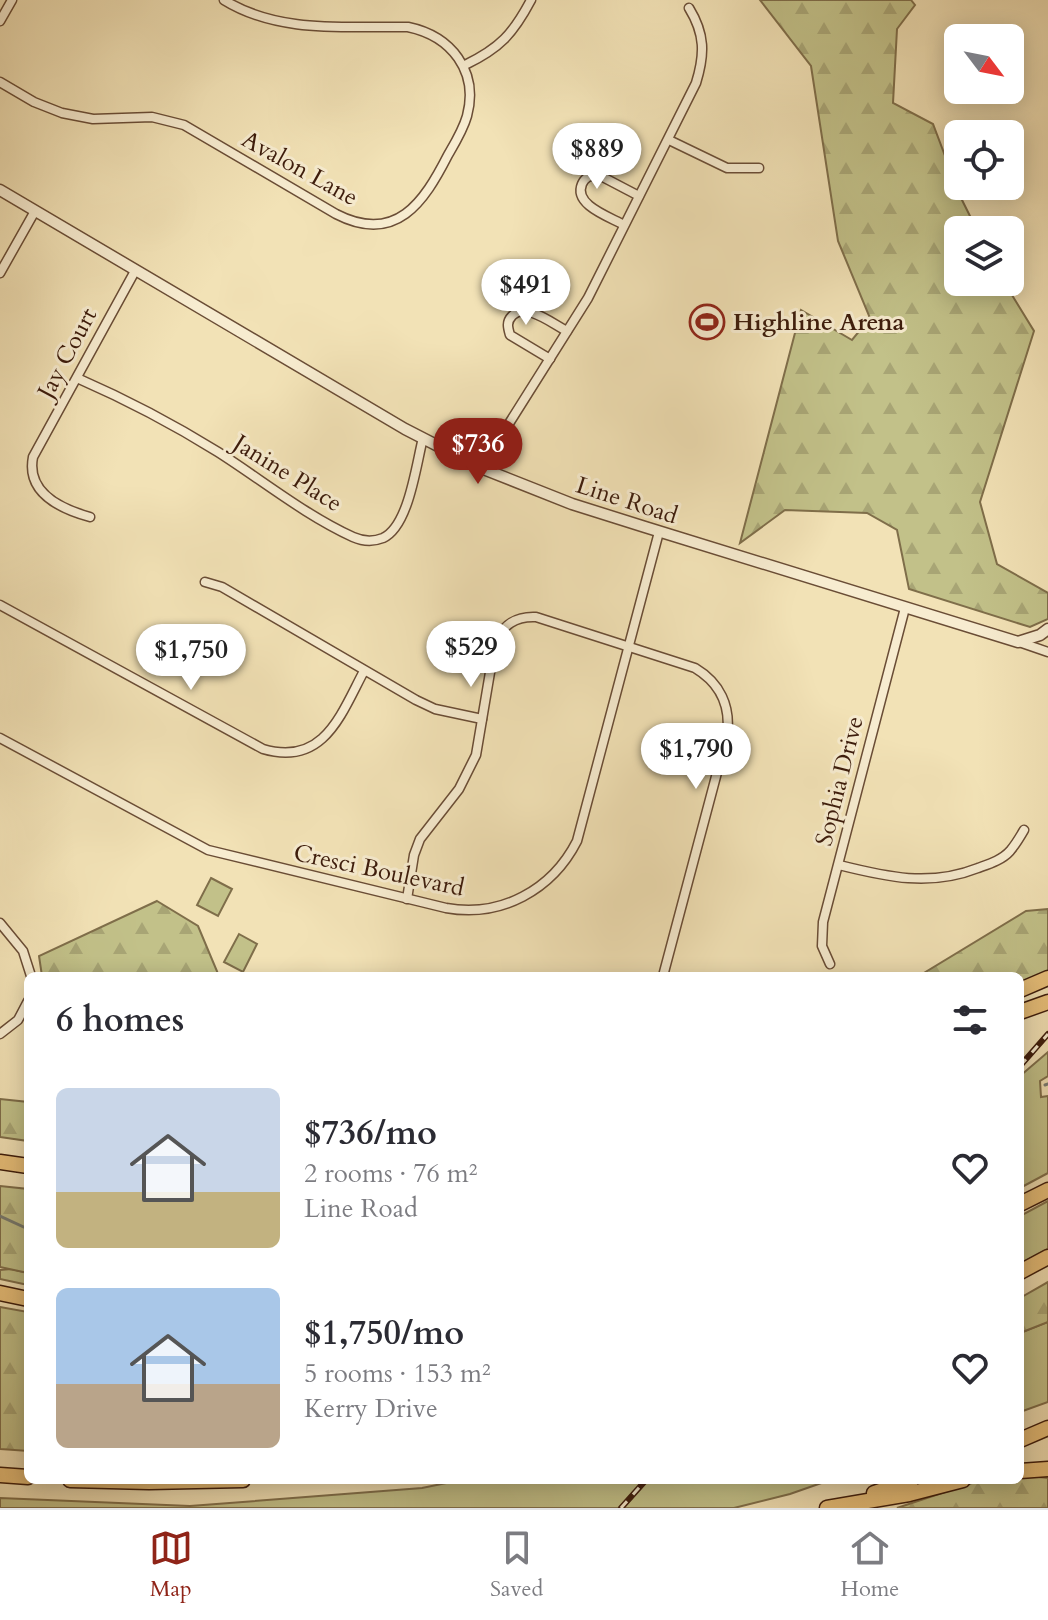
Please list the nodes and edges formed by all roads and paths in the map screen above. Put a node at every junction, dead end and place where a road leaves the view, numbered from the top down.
1 (12, 0) edge
2 (224, 0) edge
3 (531, 0) edge
4 (689, 8) dead end
5 (0, 21) edge
6 (465, 65) junction
7 (0, 82) edge
8 (669, 140) junction
9 (759, 168) dead end
10 (0, 190) edge
11 (639, 196) junction
12 (35, 211) junction
13 (624, 225) junction
14 (135, 271) junction
15 (0, 273) edge
16 (567, 331) junction
17 (550, 359) junction
18 (77, 378) junction
19 (423, 438) junction
20 (481, 468) junction
21 (90, 517) dead end
22 (659, 532) junction
23 (205, 582) dead end
24 (0, 605) edge
25 (905, 608) junction
26 (1048, 629) edge
27 (1018, 642) junction
28 (630, 646) junction
29 (1048, 652) edge
30 (364, 671) junction
31 (482, 719) junction
32 (0, 738) edge
33 (1024, 830) dead end
34 (839, 865) junction
35 (407, 899) junction
36 (0, 923) edge
37 (830, 964) dead end
38 (30, 972) edge
39 (664, 972) edge
40 (1048, 978) edge
41 (1024, 988) edge
42 (1048, 1002) edge
43 (24, 1009) edge
44 (1024, 1011) edge
45 (0, 1034) edge
46 (0, 1162) edge
47 (24, 1165) edge
48 (1048, 1190) edge
49 (1024, 1202) edge
50 (1048, 1257) edge
51 (1024, 1270) edge
52 (0, 1293) edge
53 (24, 1298) edge
54 (1048, 1428) edge
55 (1024, 1438) edge
56 (1048, 1469) edge
57 (1024, 1471) edge
58 (0, 1475) edge
59 (24, 1477) edge
60 (900, 1484) edge
61 (948, 1484) edge
62 (826, 1508) edge

1 - 5 street
2 - 6 street
3 - 6 street
4 - 8 street
6 - 7 street, Avalon Lane
8 - 9 street
8 - 11 street
10 - 12 street, Line Road
11 - 13 street
11 - 13 street
12 - 14 street, Line Road
12 - 15 street
13 - 16 street
14 - 18 street, Jay Court
14 - 19 street, Line Road
16 - 17 street
16 - 17 street
17 - 20 street
18 - 19 street, Janine Place
18 - 21 street, Jay Court
19 - 20 street, Line Road
20 - 22 street, Line Road
22 - 25 street, Line Road
22 - 28 street, Cresci Boulevard
23 - 30 street
24 - 30 street
25 - 27 street, Line Road
25 - 34 street, Sophia Drive
26 - 27 street
27 - 29 street, Line Road
28 - 31 street
28 - 35 street, Cresci Boulevard
28 - 39 street
30 - 31 street
31 - 35 street
32 - 35 street, Cresci Boulevard
33 - 34 street
34 - 37 street, Sophia Drive
36 - 38 street
40 - 41 highway
42 - 44 highway
43 - 45 street
46 - 47 highway
48 - 49 highway
50 - 51 highway
52 - 53 highway
54 - 55 highway
56 - 57 highway
58 - 59 highway
60 - 62 highway
61 - 62 highway

